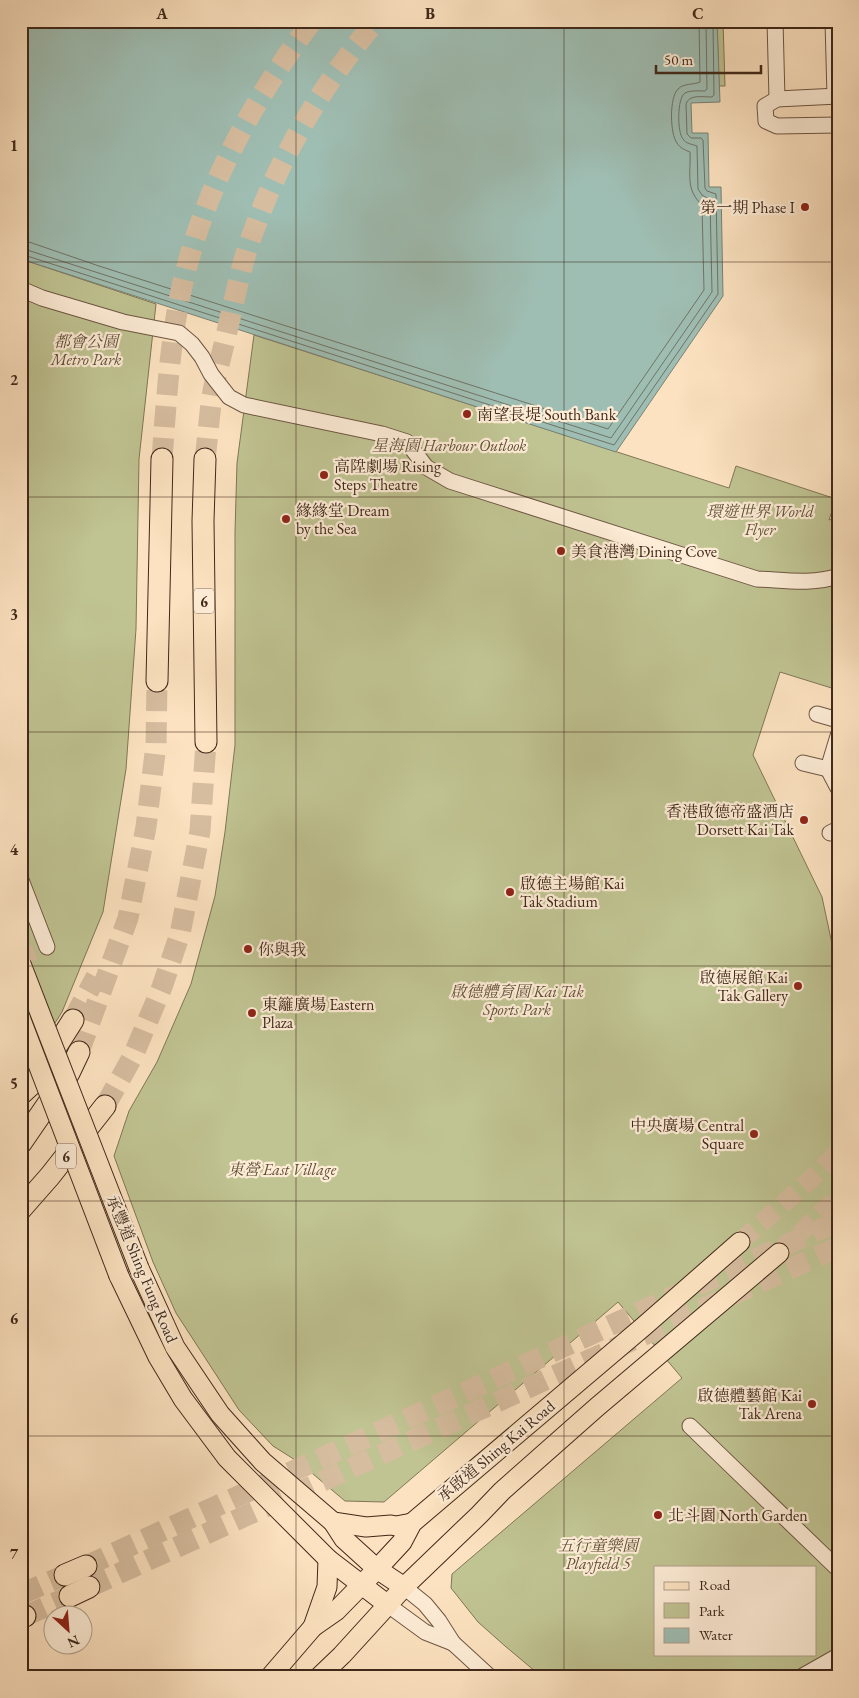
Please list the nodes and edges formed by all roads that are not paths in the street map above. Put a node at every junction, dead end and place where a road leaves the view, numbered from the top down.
1 (775, 21) edge
2 (833, 21) edge
3 (836, 96) edge
4 (777, 99) junction
5 (838, 125) edge
6 (21, 289) edge
7 (162, 459) tunnel mouth
8 (205, 459) tunnel mouth
9 (838, 576) edge
10 (157, 680) tunnel mouth
11 (817, 714) dead end
12 (838, 720) edge
13 (838, 736) edge
14 (206, 742) tunnel mouth
15 (803, 762) dead end
16 (828, 769) junction
17 (838, 788) edge
18 (21, 880) edge
19 (47, 947) dead end
20 (21, 964) edge
21 (21, 1020) edge
22 (73, 1020) tunnel mouth
23 (21, 1094) edge
24 (106, 1106) tunnel mouth
25 (21, 1120) edge
26 (21, 1143) edge
27 (21, 1209) edge
28 (740, 1242) tunnel mouth
29 (778, 1253) tunnel mouth
30 (690, 1426) dead end
31 (333, 1522) junction
32 (412, 1523) junction
33 (328, 1559) junction
34 (86, 1566) tunnel mouth
35 (377, 1568) junction
36 (838, 1569) edge
37 (362, 1585) junction
38 (75, 1586) tunnel mouth
39 (404, 1587) junction
40 (388, 1605) junction
41 (313, 1627) junction
42 (453, 1643) junction
43 (838, 1656) edge
44 (270, 1677) edge
45 (319, 1677) edge
46 (490, 1677) edge
47 (801, 1677) edge

1 - 4 street
2 - 3 street
3 - 4 street
4 - 5 street
6 - 9 street
7 - 10 highway
8 - 14 highway, 6
11 - 12 street
13 - 16 street
15 - 16 street
16 - 17 street
18 - 19 street
20 - 31 main road, 承豐道 Shing Fung Road, bridge
21 - 33 main road, 承豐道 Shing Fung Road, bridge
22 - 23 highway
24 - 27 highway, 6
25 - 26 highway
28 - 32 main road, 承啟道 Shing Kai Road
29 - 39 main road, 承啟道 Shing Kai Road
30 - 36 street
31 - 32 main road
31 - 35 main road, 承豐道 Shing Fung Road
32 - 35 main road, 承啟道 Shing Kai Road
33 - 37 main road, 承豐道 Shing Fung Road
33 - 41 main road
34 - 38 highway
35 - 37 main road, 承啟道 Shing Kai Road
35 - 39 main road, 承豐道 Shing Fung Road
37 - 40 main road, 承豐道 Shing Fung Road
37 - 41 main road, 承啟道 Shing Kai Road
39 - 40 main road, 承啟道 Shing Kai Road
39 - 42 street
40 - 42 street
40 - 45 main road, 承啟道 Shing Kai Road
41 - 44 main road, 承啟道 Shing Kai Road
42 - 46 street
43 - 47 street

